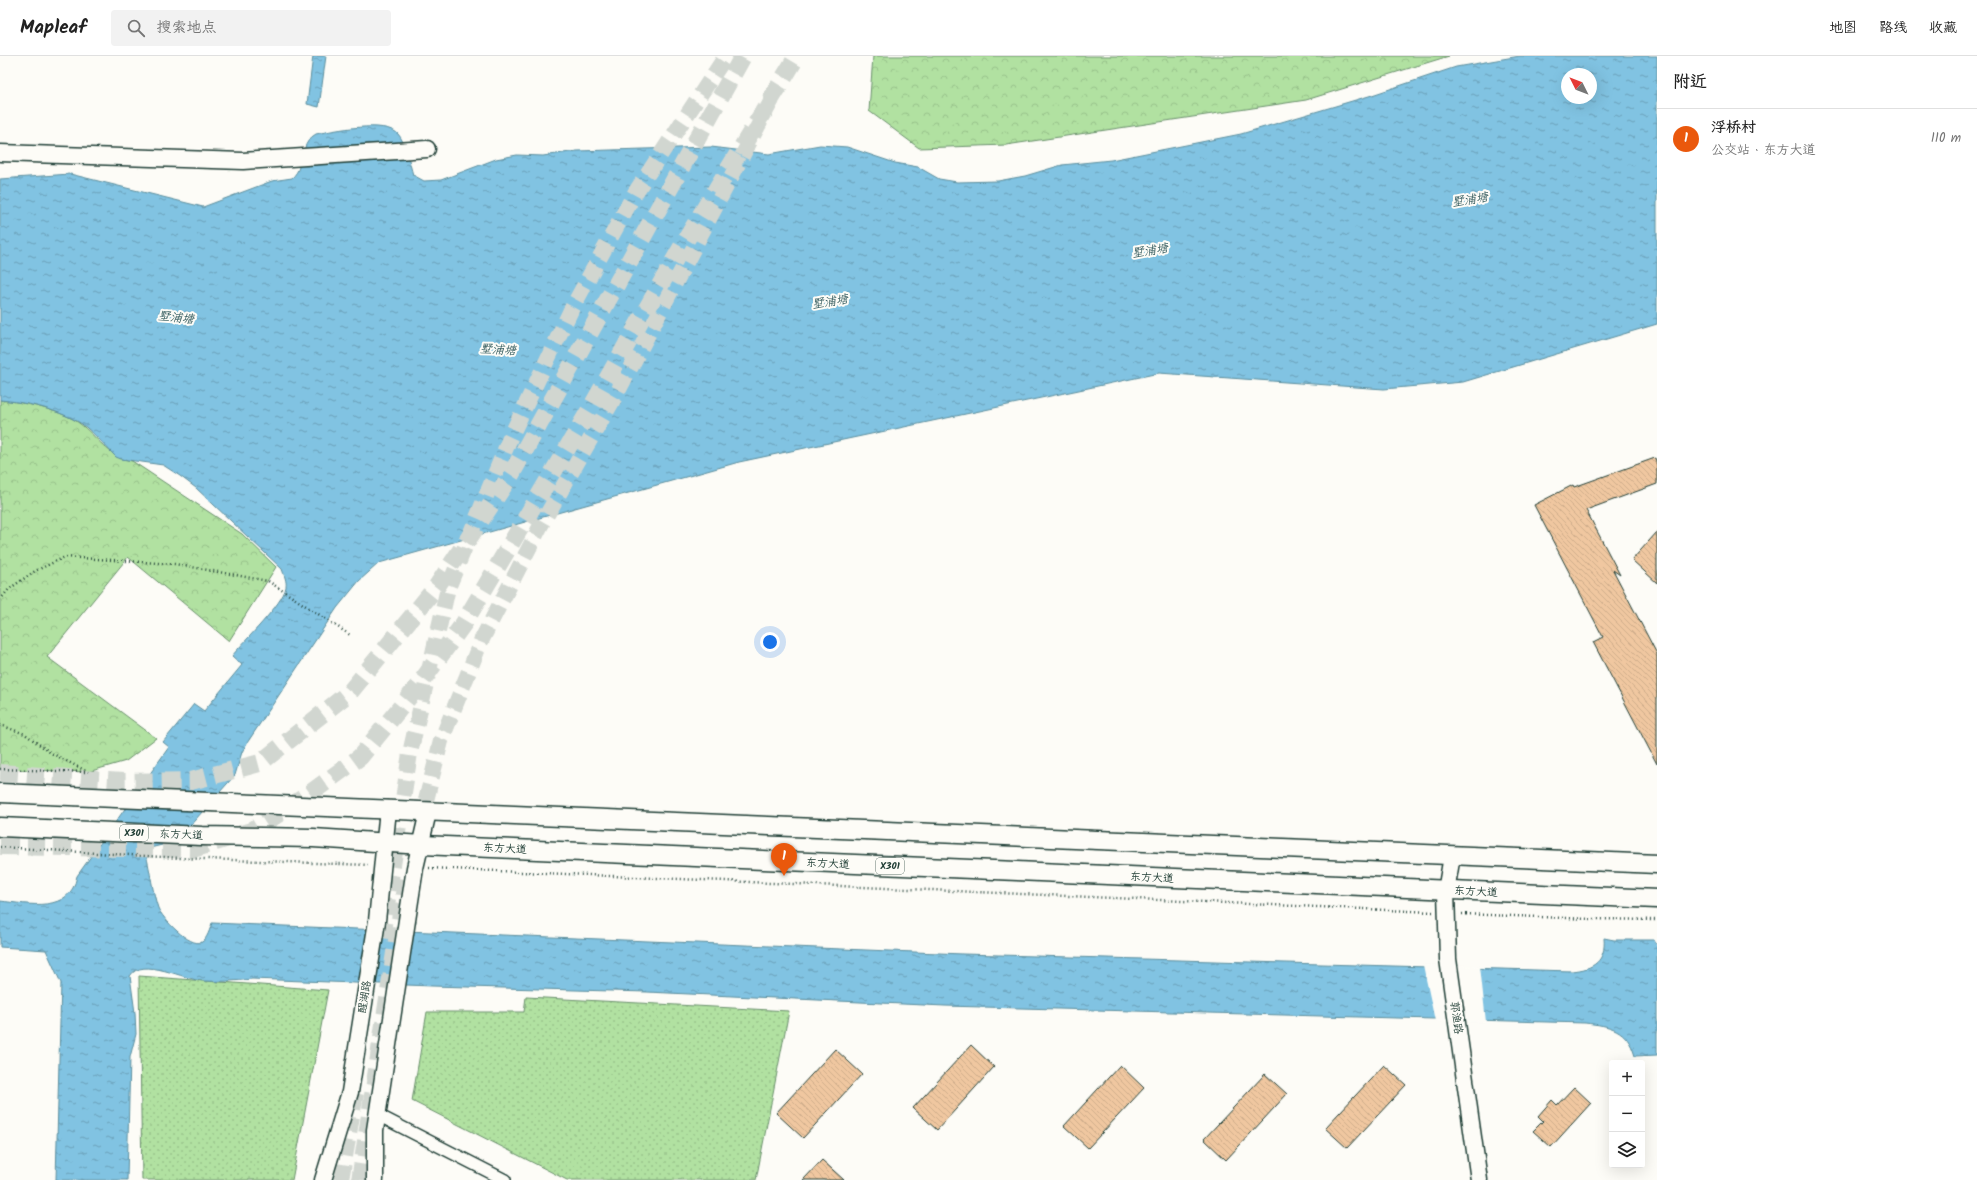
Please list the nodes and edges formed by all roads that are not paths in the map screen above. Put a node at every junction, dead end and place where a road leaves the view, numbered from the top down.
1 (423, 150) dead end
2 (0, 153) edge
3 (0, 793) edge
4 (388, 809) junction
5 (428, 812) junction
6 (0, 827) edge
7 (385, 843) junction
8 (422, 846) junction
9 (1452, 856) junction
10 (1657, 864) edge
11 (1446, 891) junction
12 (1657, 899) edge
13 (378, 1115) junction
14 (323, 1180) edge
15 (375, 1180) edge
16 (504, 1180) edge
17 (1479, 1180) edge

1 - 2 main road
3 - 4 main road
4 - 5 main road
4 - 7 main road, 醒湖路
5 - 8 main road
5 - 9 main road
6 - 7 main road, 东方大道 / X301
7 - 8 main road, 东方大道 / X301
7 - 14 main road, 醒湖路
8 - 11 main road, 东方大道 / X301
8 - 13 main road
9 - 10 main road
9 - 11 main road, 郭渔路
11 - 12 main road, 东方大道 / X301
11 - 17 main road, 郭渔路
13 - 15 main road
13 - 16 street

